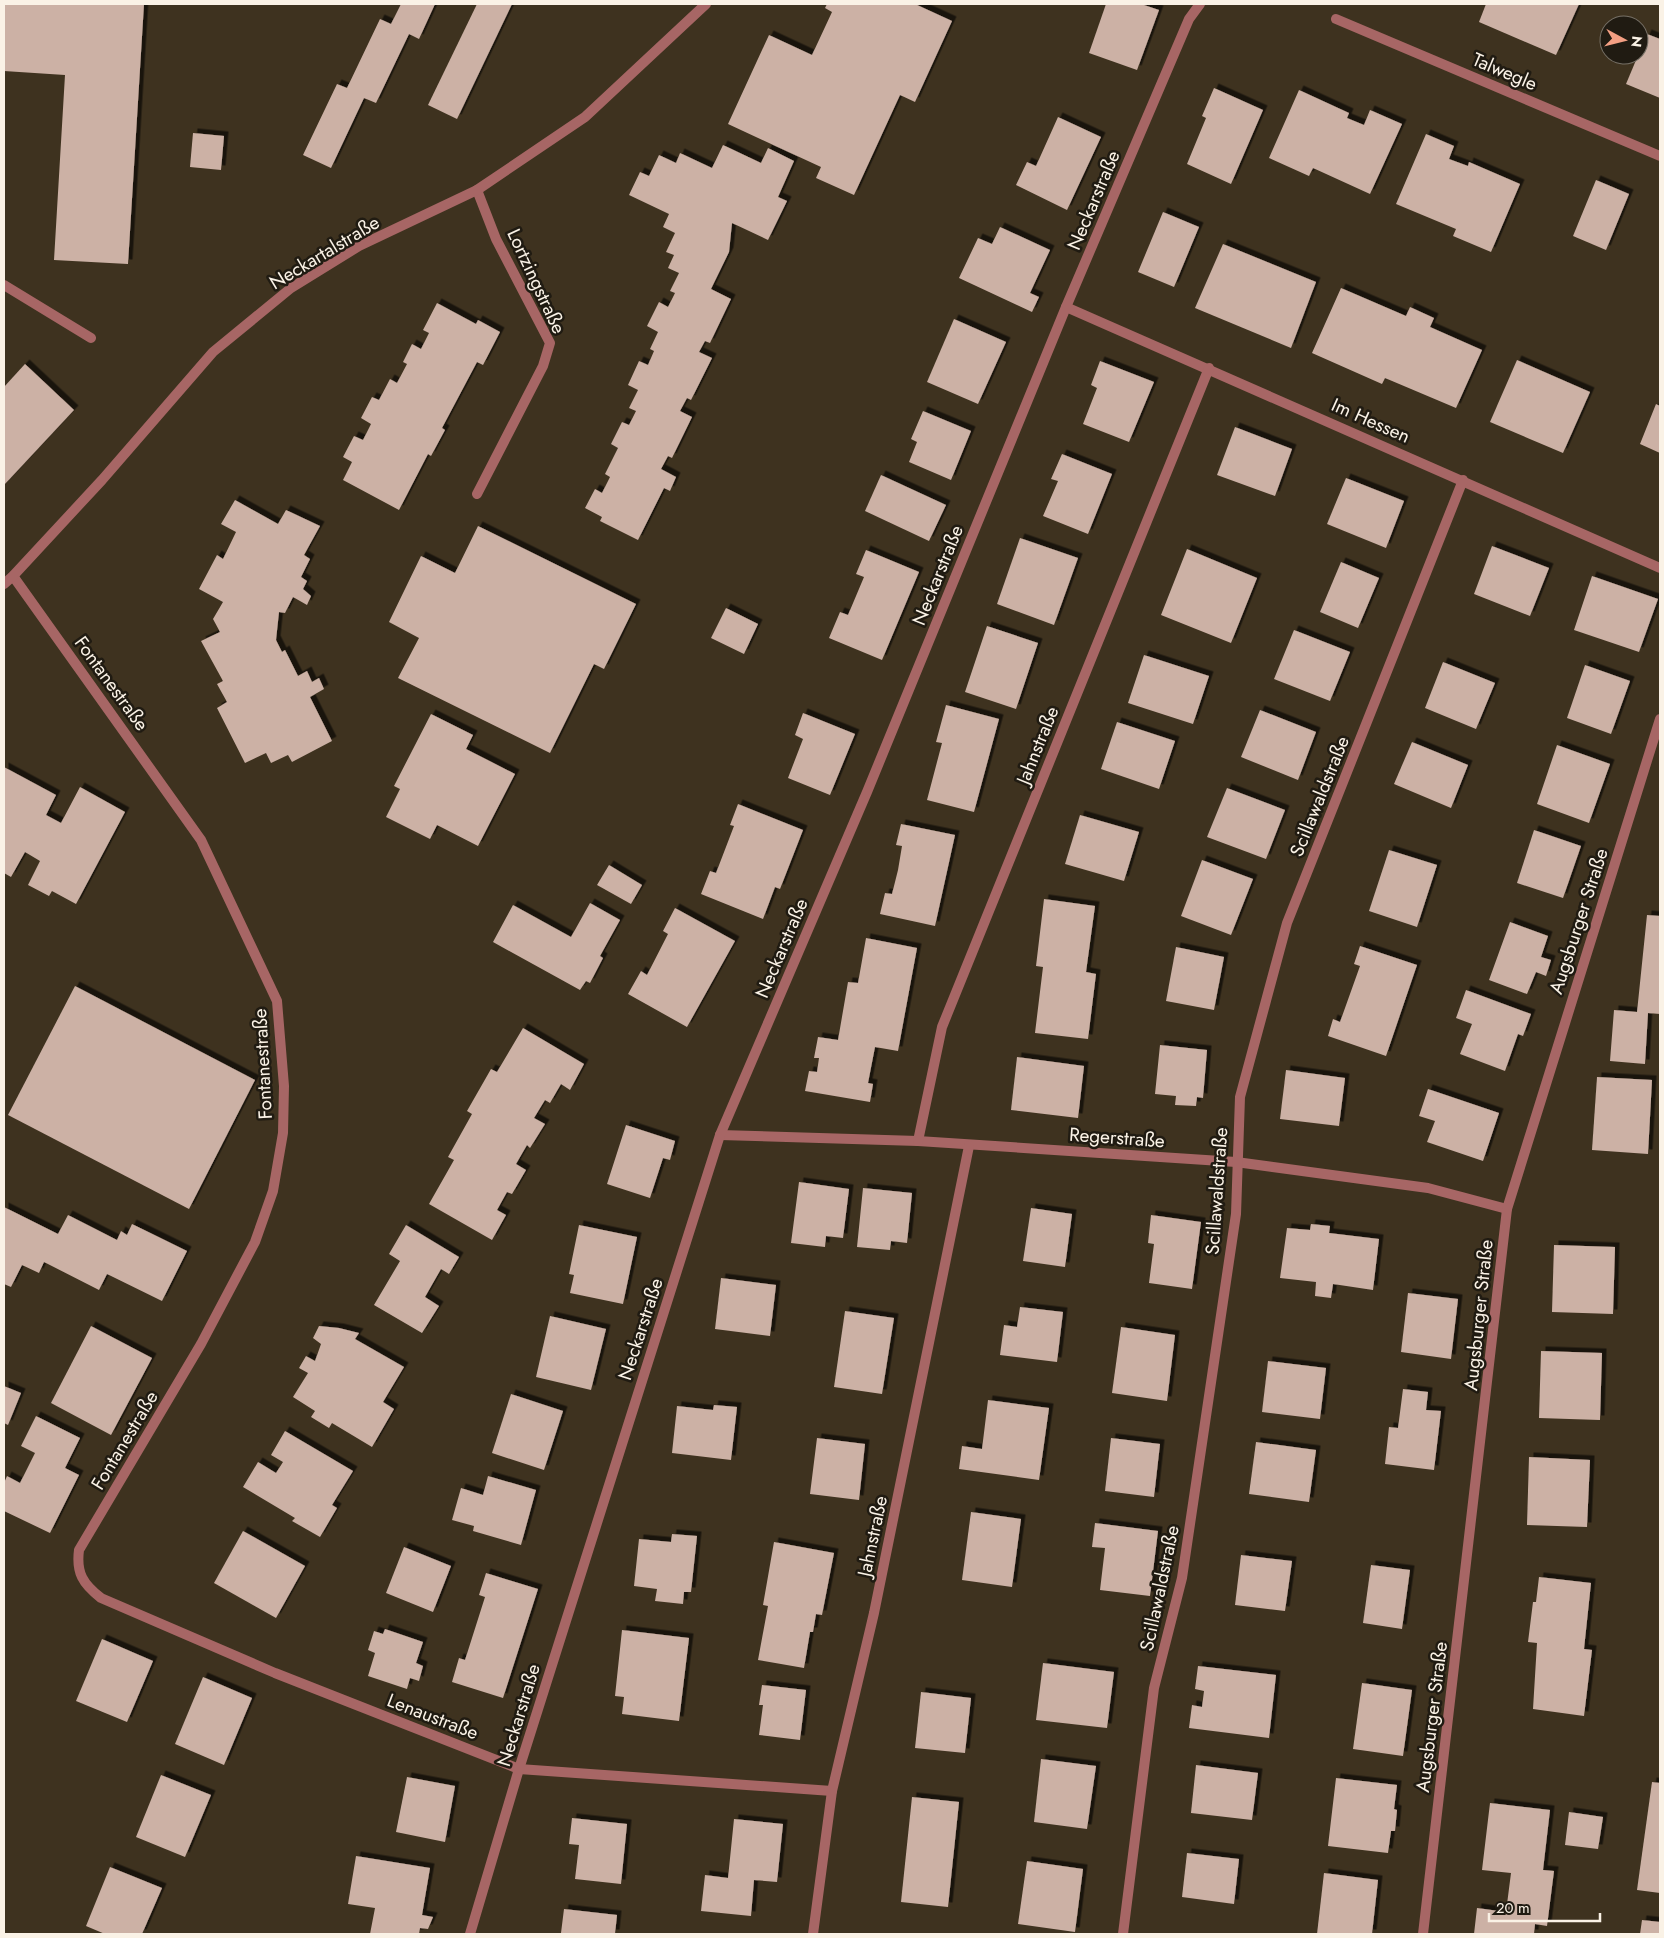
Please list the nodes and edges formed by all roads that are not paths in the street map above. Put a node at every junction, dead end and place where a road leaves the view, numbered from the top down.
1 (706, 4) edge
2 (1200, 4) edge
3 (1336, 19) dead end
4 (1660, 156) edge
5 (477, 190) junction
6 (4, 285) edge
7 (1066, 307) junction
8 (91, 338) dead end
9 (1209, 368) junction
10 (1463, 480) junction
11 (477, 494) dead end
12 (1660, 568) edge
13 (13, 576) junction
14 (4, 584) edge
15 (1660, 719) edge
16 (720, 1135) junction
17 (918, 1141) junction
18 (969, 1146) junction
19 (1236, 1162) junction
20 (1507, 1209) junction
21 (80, 1576) joint
22 (519, 1769) junction
23 (832, 1792) junction
24 (470, 1934) edge
25 (813, 1934) edge
26 (1122, 1934) edge
27 (1422, 1934) edge

1 - 5 street, Neckartalstraße
2 - 7 street, Neckarstraße
3 - 4 street, Talwegle
5 - 11 street, Lortzingstraße
5 - 13 street, Neckartalstraße
6 - 8 street
7 - 9 street, Im Hessen
7 - 16 street, Neckarstraße
9 - 10 street, Im Hessen
9 - 17 street, Jahnstraße
10 - 12 street, Im Hessen
10 - 19 street, Scillawaldstraße
13 - 14 street, Neckartalstraße
13 - 21 street, Fontanestraße
15 - 20 street, Augsburger Straße
16 - 17 street, Regerstraße
16 - 22 street, Neckarstraße
17 - 18 street, Regerstraße
18 - 19 street, Regerstraße
18 - 23 street, Jahnstraße
19 - 20 street, Regerstraße
19 - 26 street, Scillawaldstraße
20 - 27 street, Augsburger Straße
21 - 22 street, Lenaustraße
22 - 23 street, Lenaustraße
22 - 24 street, Neckarstraße
23 - 25 street, Jahnstraße

